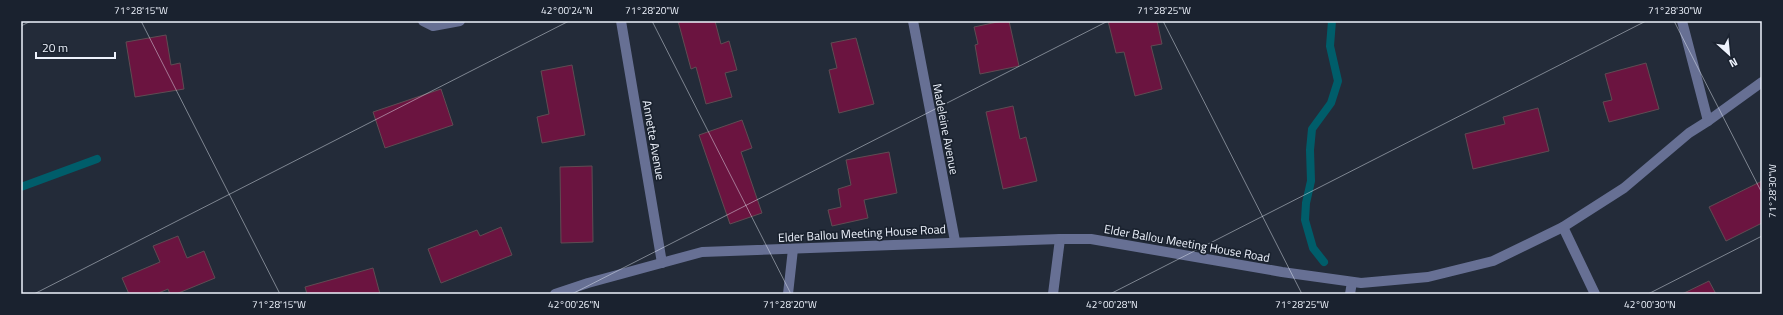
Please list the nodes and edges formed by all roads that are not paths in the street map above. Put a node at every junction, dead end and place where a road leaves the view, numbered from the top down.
1 (423, 21) edge
2 (460, 21) edge
3 (621, 21) edge
4 (913, 21) edge
5 (1682, 21) edge
6 (1762, 82) edge
7 (1708, 121) junction
8 (1564, 227) junction
9 (1060, 239) junction
10 (955, 241) junction
11 (793, 249) junction
12 (662, 263) junction
13 (1352, 282) junction
14 (555, 294) edge
15 (788, 294) edge
16 (1053, 294) edge
17 (1350, 294) edge
18 (1595, 294) edge

1 - 2 street
3 - 12 street, Annette Avenue
4 - 10 street, Madeleine Avenue
5 - 7 street
6 - 7 street, Elder Ballou Meeting House Road
7 - 8 street, Elder Ballou Meeting House Road
8 - 13 street, Elder Ballou Meeting House Road
8 - 18 street
9 - 10 street, Elder Ballou Meeting House Road
9 - 13 street, Elder Ballou Meeting House Road
9 - 16 street
10 - 11 street, Elder Ballou Meeting House Road
11 - 12 street, Elder Ballou Meeting House Road
11 - 15 street
12 - 14 street, Elder Ballou Meeting House Road
13 - 17 street

